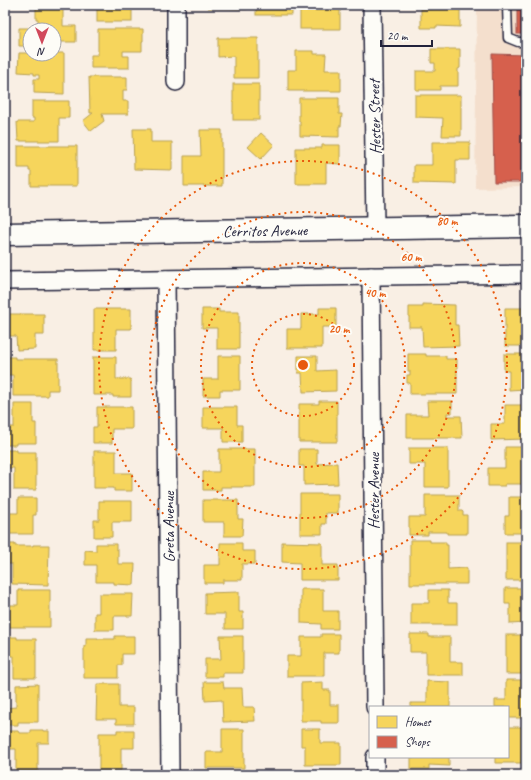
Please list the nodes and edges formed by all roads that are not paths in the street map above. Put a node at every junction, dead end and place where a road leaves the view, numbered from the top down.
1 (176, 5) edge
2 (372, 5) edge
3 (507, 5) edge
4 (526, 42) edge
5 (176, 82) dead end
6 (526, 226) edge
7 (375, 228) junction
8 (5, 234) edge
9 (526, 274) edge
10 (371, 276) junction
11 (166, 279) junction
12 (5, 281) edge
13 (375, 706) edge
14 (375, 758) edge
15 (170, 775) edge
16 (375, 775) edge

1 - 5 street
2 - 7 street, Hester Street
3 - 4 lane
6 - 7 main road, Cerritos Avenue
7 - 8 main road, Cerritos Avenue
9 - 10 street
10 - 11 street
10 - 13 street, Hester Avenue
11 - 12 street
11 - 15 street, Greta Avenue
14 - 16 street

